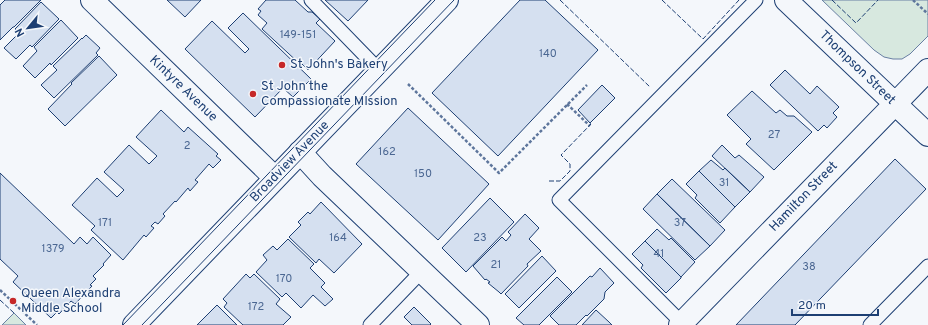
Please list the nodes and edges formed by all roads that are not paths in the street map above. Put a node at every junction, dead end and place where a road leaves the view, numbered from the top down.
1 (92, 0) edge
2 (311, 0) edge
3 (446, 0) edge
4 (756, 0) edge
5 (786, 0) edge
6 (379, 70) junction
7 (928, 70) edge
8 (895, 104) junction
9 (928, 135) edge
10 (300, 152) junction
11 (275, 178) junction
12 (928, 266) edge
13 (421, 272) junction
14 (681, 324) edge
15 (134, 325) edge
16 (370, 325) edge
17 (478, 325) edge
18 (870, 325) edge

1 - 11 street, Kintyre Avenue
2 - 6 lane
3 - 6 street, Broadview Avenue
4 - 14 lane
5 - 8 street, Thompson Street
6 - 10 street, Broadview Avenue
7 - 8 street, Hamilton Street
8 - 9 street, Thompson Street
8 - 14 street, Hamilton Street
10 - 11 street, Broadview Avenue
10 - 13 street
11 - 15 street, Broadview Avenue
12 - 18 lane
13 - 16 lane
13 - 17 street

